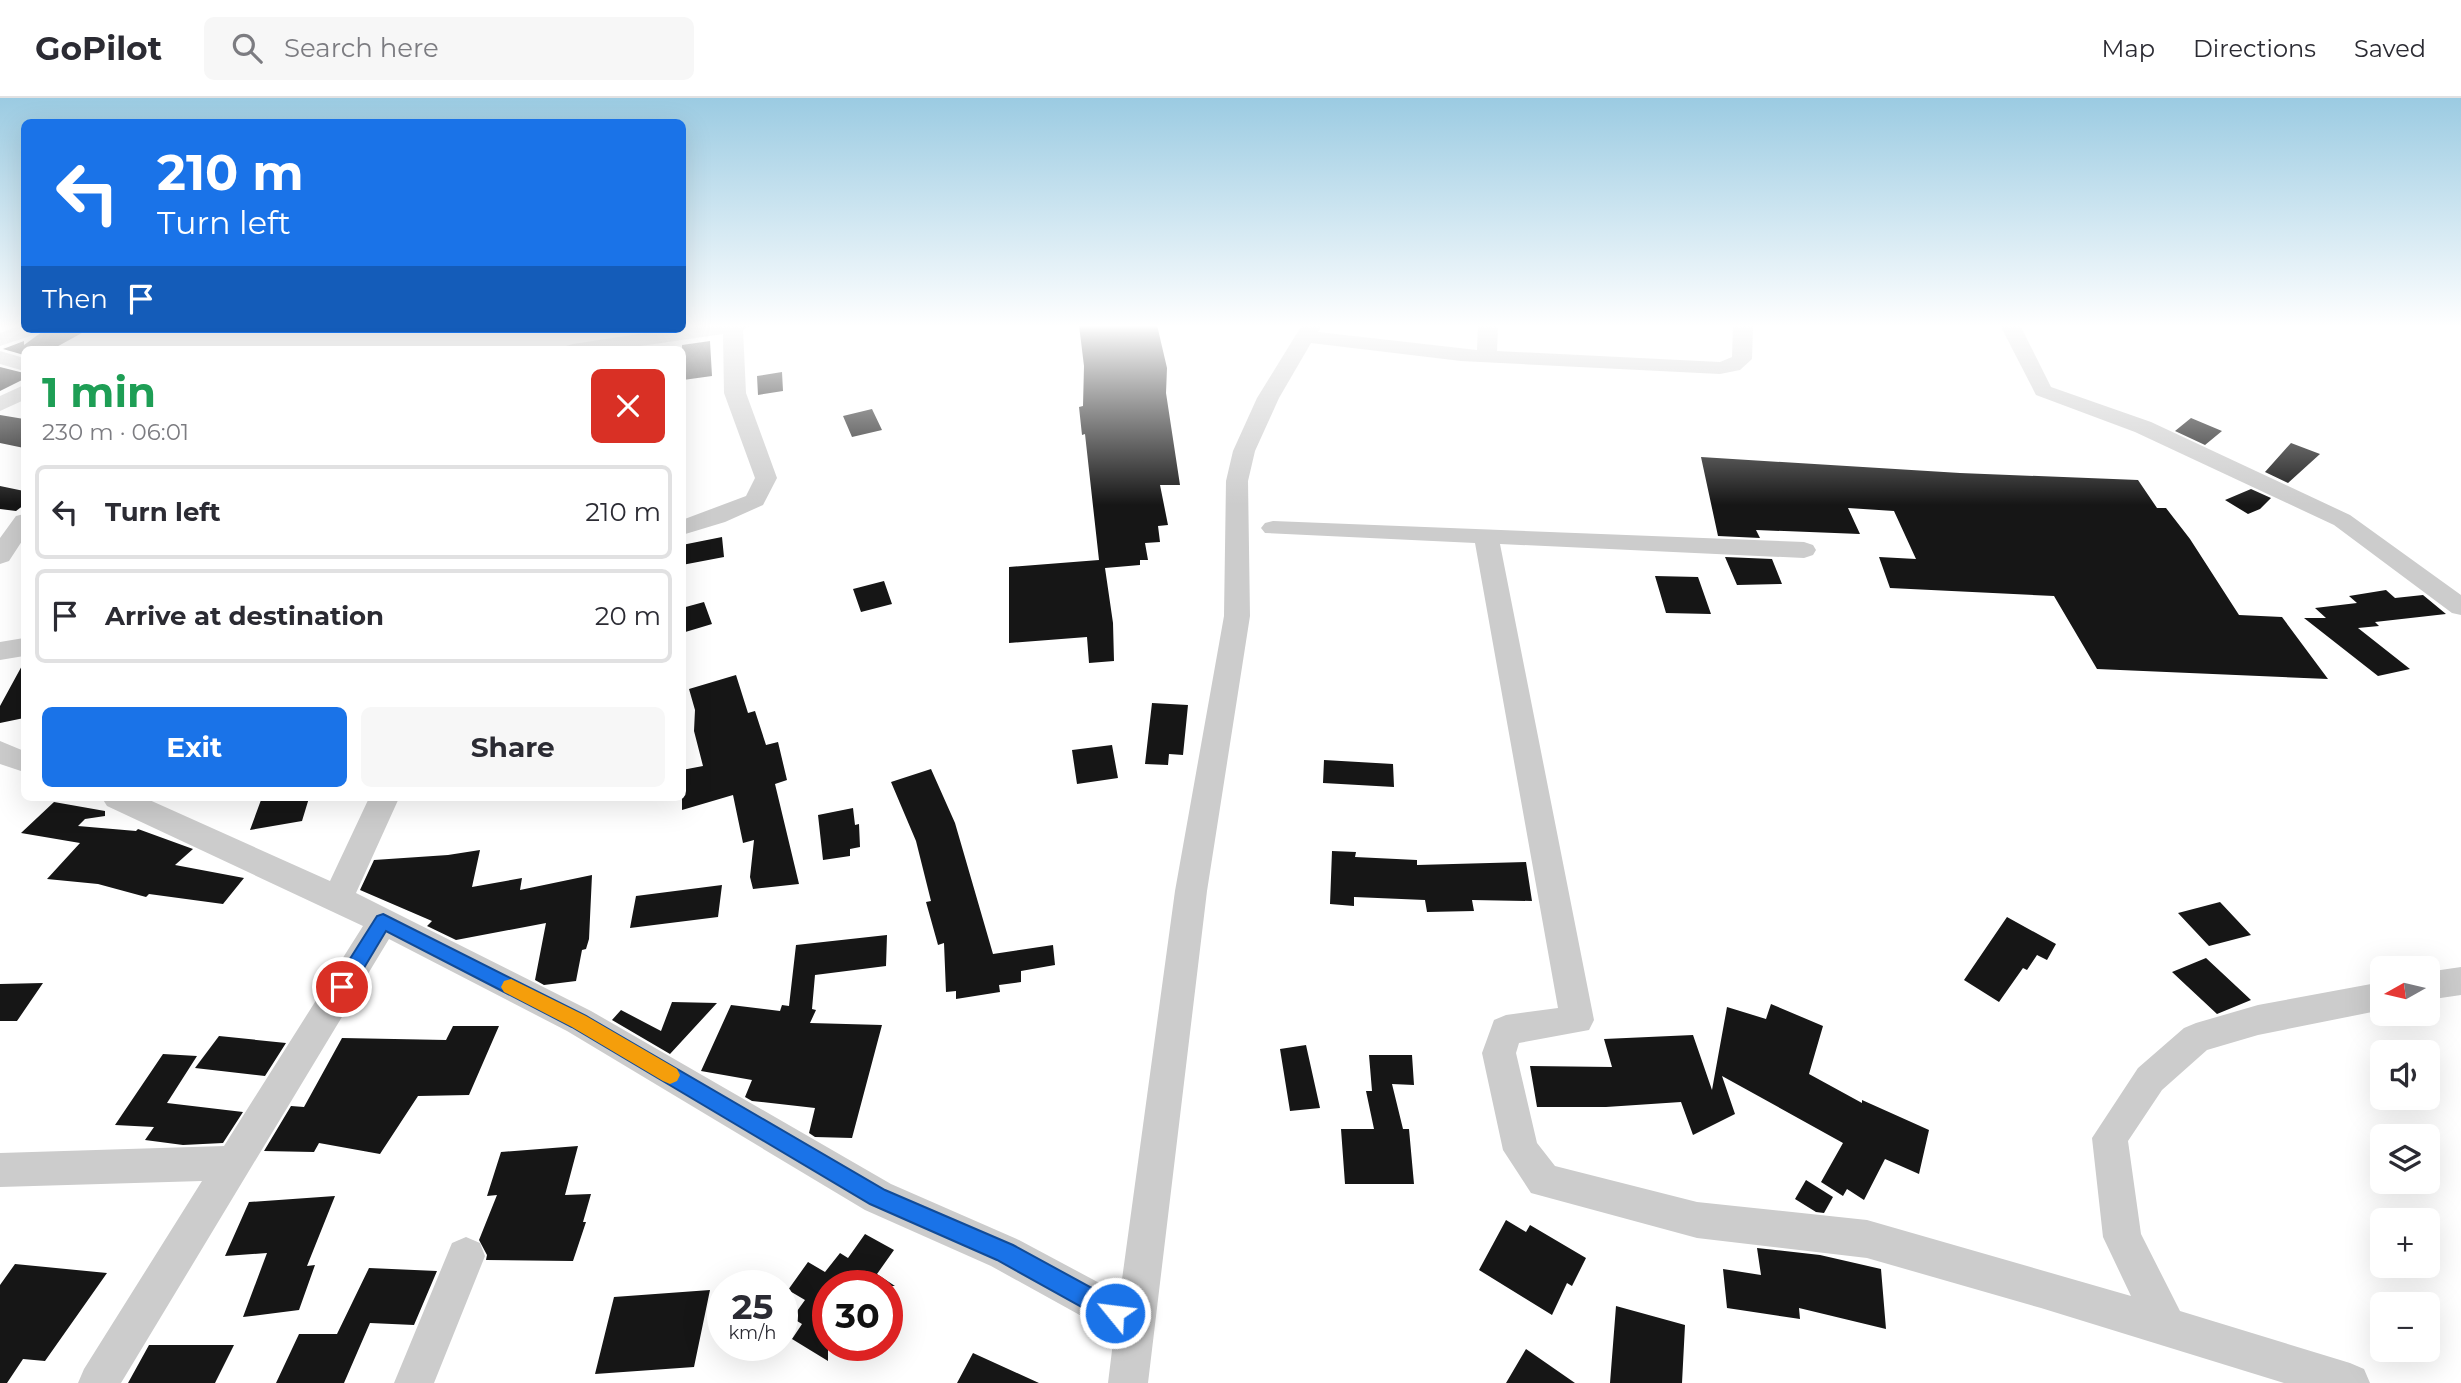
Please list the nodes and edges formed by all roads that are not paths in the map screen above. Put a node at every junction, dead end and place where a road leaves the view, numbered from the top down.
1 (735, 385) edge
2 (1276, 385) edge
3 (2040, 385) edge
4 (21, 393) edge
5 (0, 405) edge
6 (21, 514) edge
7 (21, 525) edge
8 (0, 526) edge
9 (686, 527) edge
10 (1273, 528) dead end
11 (1486, 536) junction
12 (1804, 550) dead end
13 (0, 556) edge
14 (2461, 607) edge
15 (21, 648) edge
16 (0, 651) edge
17 (0, 751) edge
18 (21, 760) edge
19 (124, 801) edge
20 (383, 801) edge
21 (338, 898) junction
22 (383, 921) junction
23 (2461, 981) edge
24 (2440, 984) edge
25 (2370, 998) edge
26 (233, 1163) junction
27 (0, 1170) edge
28 (466, 1256) dead end
29 (1137, 1325) junction
30 (2166, 1325) junction
31 (98, 1383) edge
32 (414, 1383) edge
33 (1128, 1383) edge
34 (2350, 1383) edge

1 - 9 street
2 - 29 street
3 - 14 street
4 - 5 street
6 - 8 street
7 - 13 street
10 - 11 street
11 - 12 street
11 - 30 street
15 - 16 street
17 - 18 street
19 - 21 street
20 - 21 street
21 - 22 street
22 - 26 street
22 - 29 street
23 - 24 street
25 - 30 street
26 - 27 street
26 - 31 street
28 - 32 street
29 - 33 street
30 - 34 street

